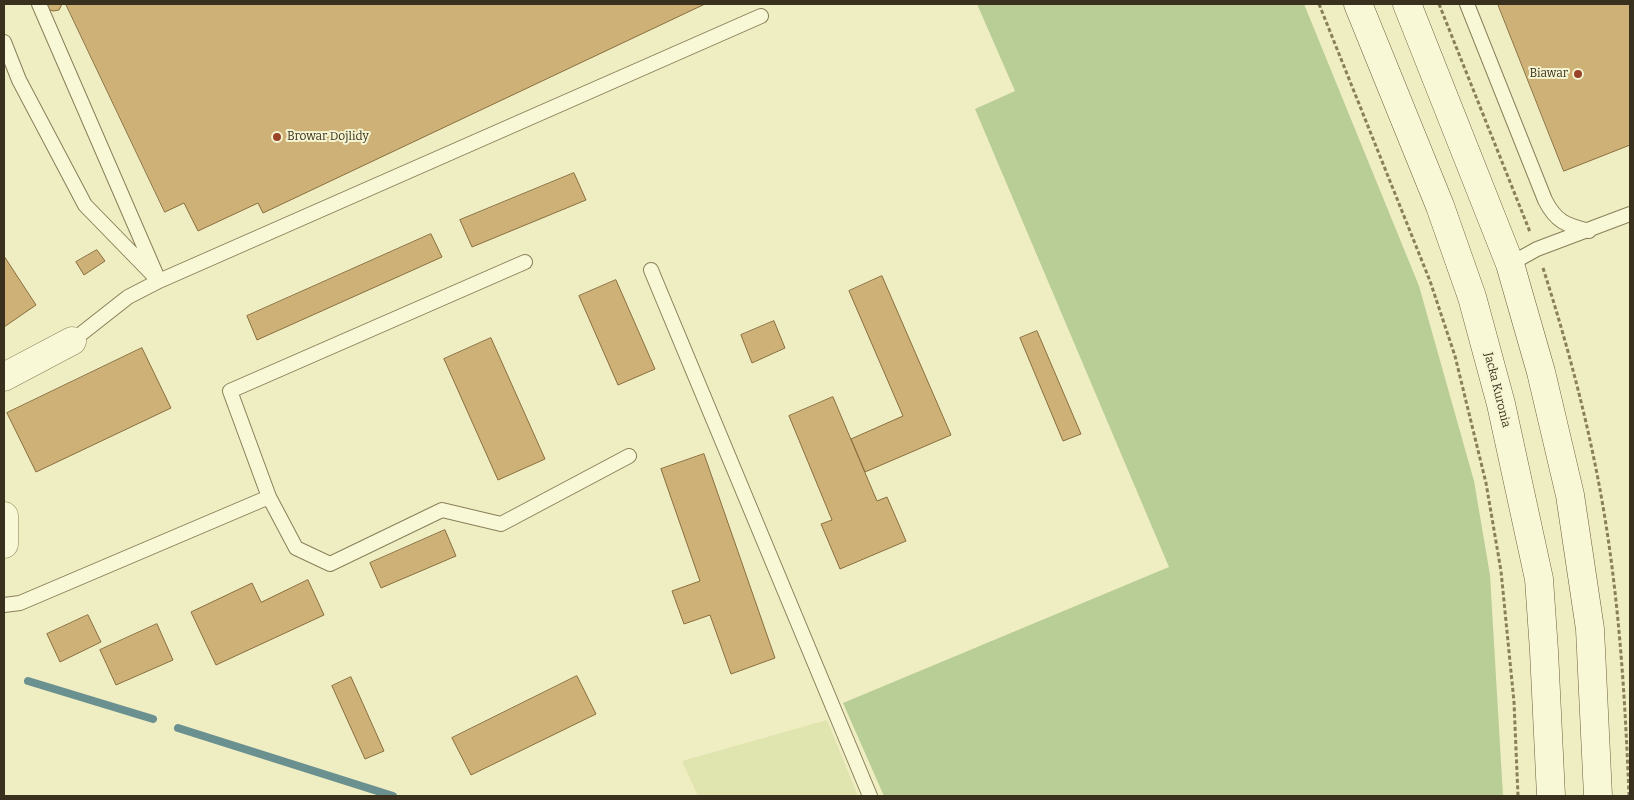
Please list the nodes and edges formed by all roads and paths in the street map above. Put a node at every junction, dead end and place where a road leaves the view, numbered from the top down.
1 (39, 4) edge
2 (1319, 4) edge
3 (1358, 4) edge
4 (1407, 4) edge
5 (1467, 4) edge
6 (761, 16) dead end
7 (4, 42) edge
8 (1630, 214) edge
9 (1590, 230) junction
10 (525, 262) dead end
11 (1510, 264) junction
12 (651, 270) dead end
13 (159, 281) junction
14 (72, 341) joint
15 (4, 377) edge
16 (629, 456) dead end
17 (270, 497) junction
18 (4, 516) edge
19 (4, 544) edge
20 (4, 605) edge
21 (870, 796) edge
22 (1518, 796) edge
23 (1551, 796) edge
24 (1598, 796) edge

1 - 13 lane
2 - 22 path
3 - 23 main road, Jacka Kuronia
4 - 11 main road
5 - 9 lane
6 - 13 lane
7 - 13 lane
8 - 9 lane
9 - 11 lane
10 - 17 lane
11 - 24 main road
12 - 21 lane
13 - 14 lane
14 - 15 main road
16 - 17 lane
17 - 20 lane
18 - 19 main road

